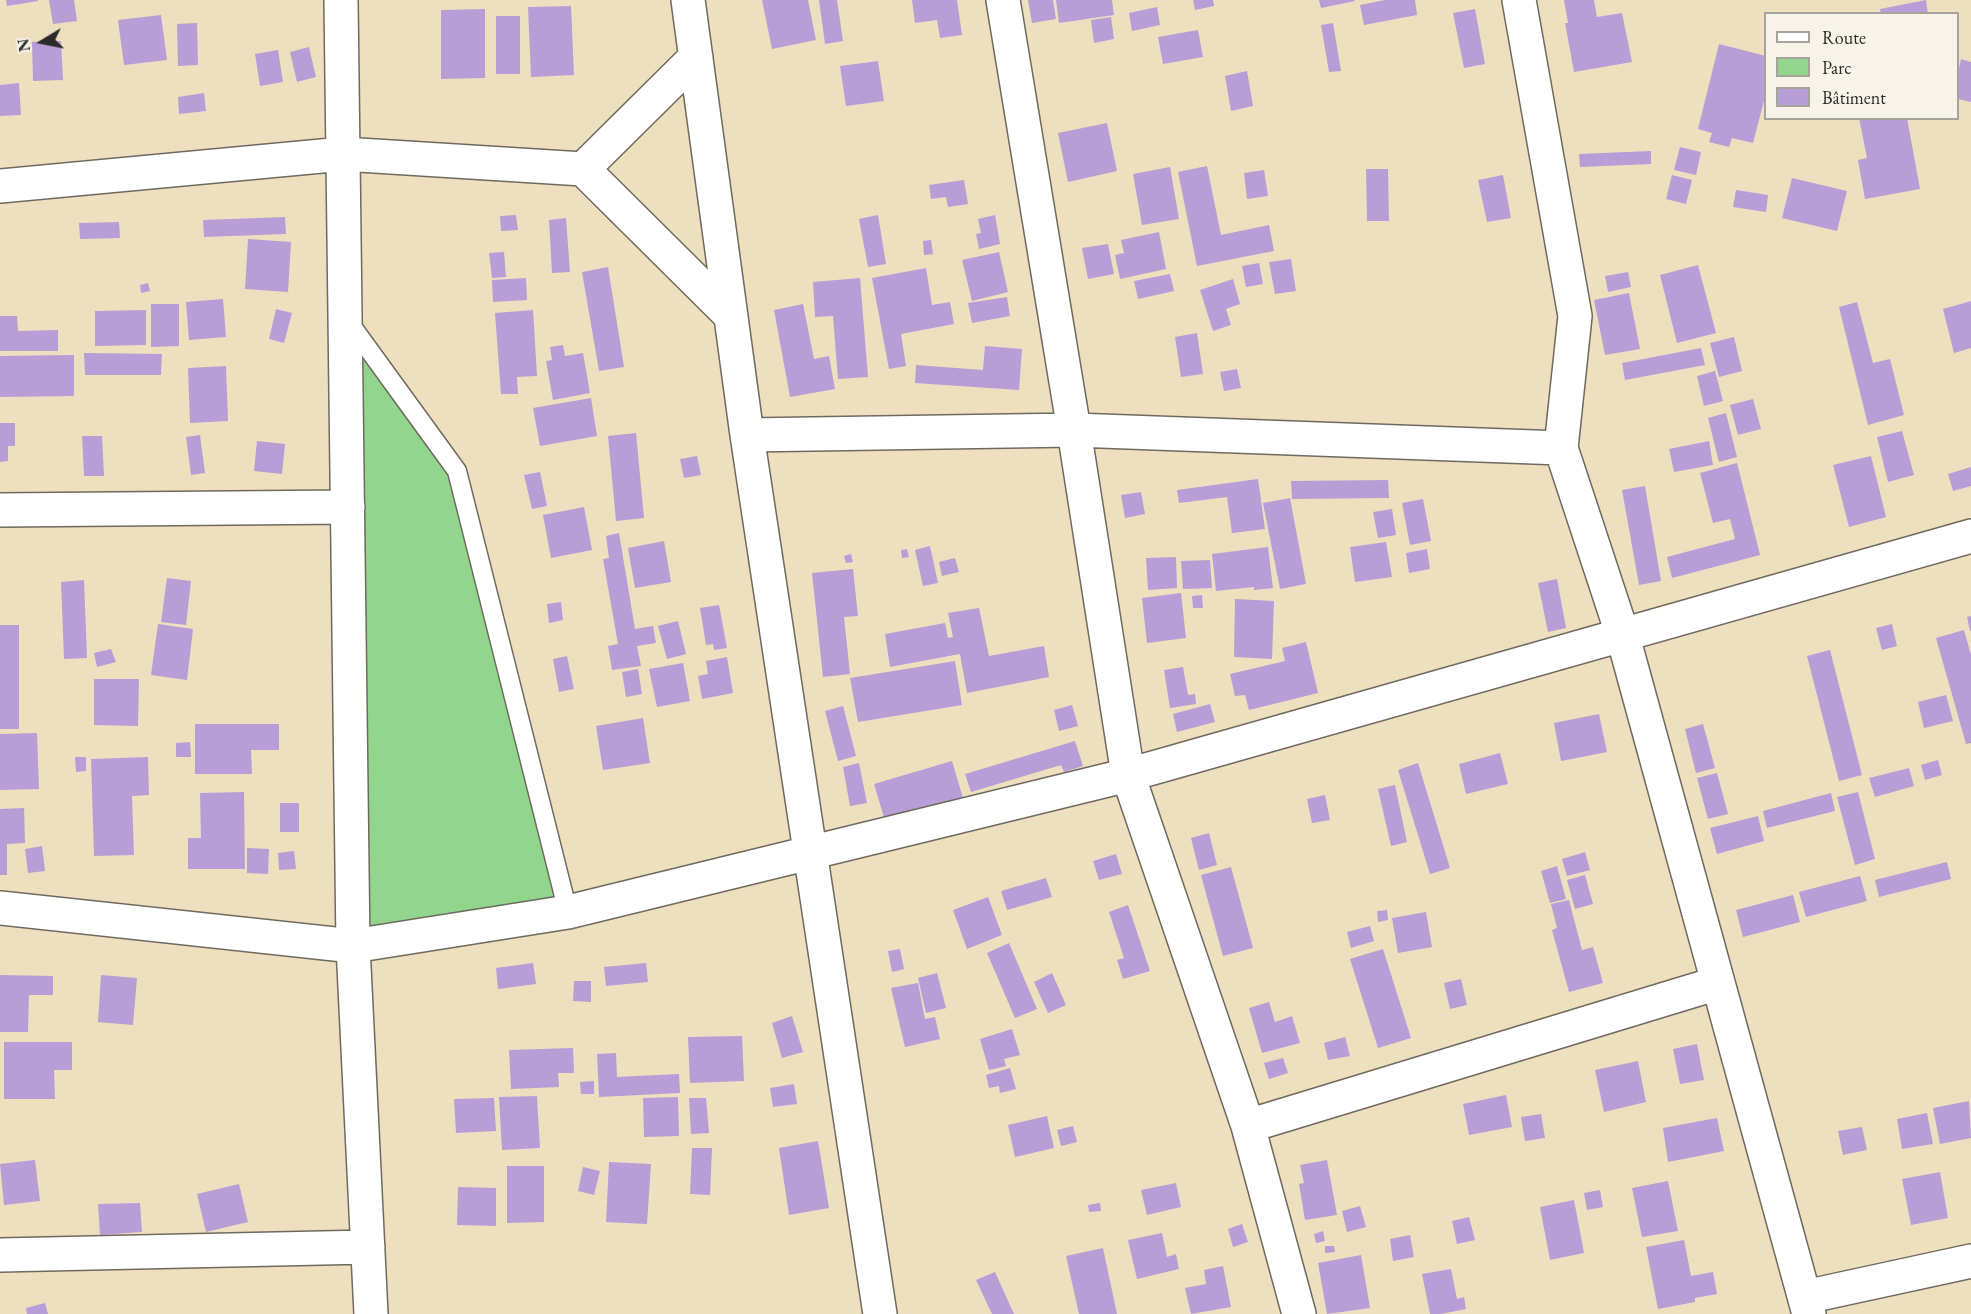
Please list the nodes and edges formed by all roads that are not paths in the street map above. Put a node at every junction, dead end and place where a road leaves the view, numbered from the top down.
1 (341, 0) edge
2 (688, 0) edge
3 (1003, 0) edge
4 (1519, 0) edge
5 (696, 57) junction
6 (343, 154) junction
7 (583, 169) junction
8 (0, 186) edge
9 (731, 316) junction
10 (345, 317) junction
11 (1074, 430) junction
12 (747, 435) junction
13 (1561, 448) junction
14 (348, 507) junction
15 (0, 510) edge
16 (1971, 536) edge
17 (1622, 633) junction
18 (1128, 775) junction
19 (810, 854) junction
20 (0, 908) edge
21 (568, 912) junction
22 (353, 946) junction
23 (1718, 983) junction
24 (1248, 1126) junction
25 (368, 1246) junction
26 (0, 1255) edge
27 (1971, 1261) edge
28 (1807, 1305) edge
29 (371, 1314) edge
30 (880, 1314) edge
31 (1299, 1314) edge

1 - 6 street
2 - 5 street
3 - 11 street
4 - 13 street
5 - 7 street
5 - 9 street
6 - 7 street
6 - 8 street
6 - 10 street
7 - 9 street
9 - 12 street
10 - 14 street
10 - 21 lane
11 - 12 street
11 - 13 street
11 - 18 street
12 - 19 street
13 - 17 street
14 - 15 street
14 - 22 street
16 - 17 street
17 - 18 street
17 - 23 street
18 - 19 street
18 - 24 street
19 - 21 street
19 - 30 street
20 - 22 street
21 - 22 street
22 - 25 street
23 - 24 street
23 - 28 street
24 - 31 street
25 - 26 street
25 - 29 street
27 - 28 street

